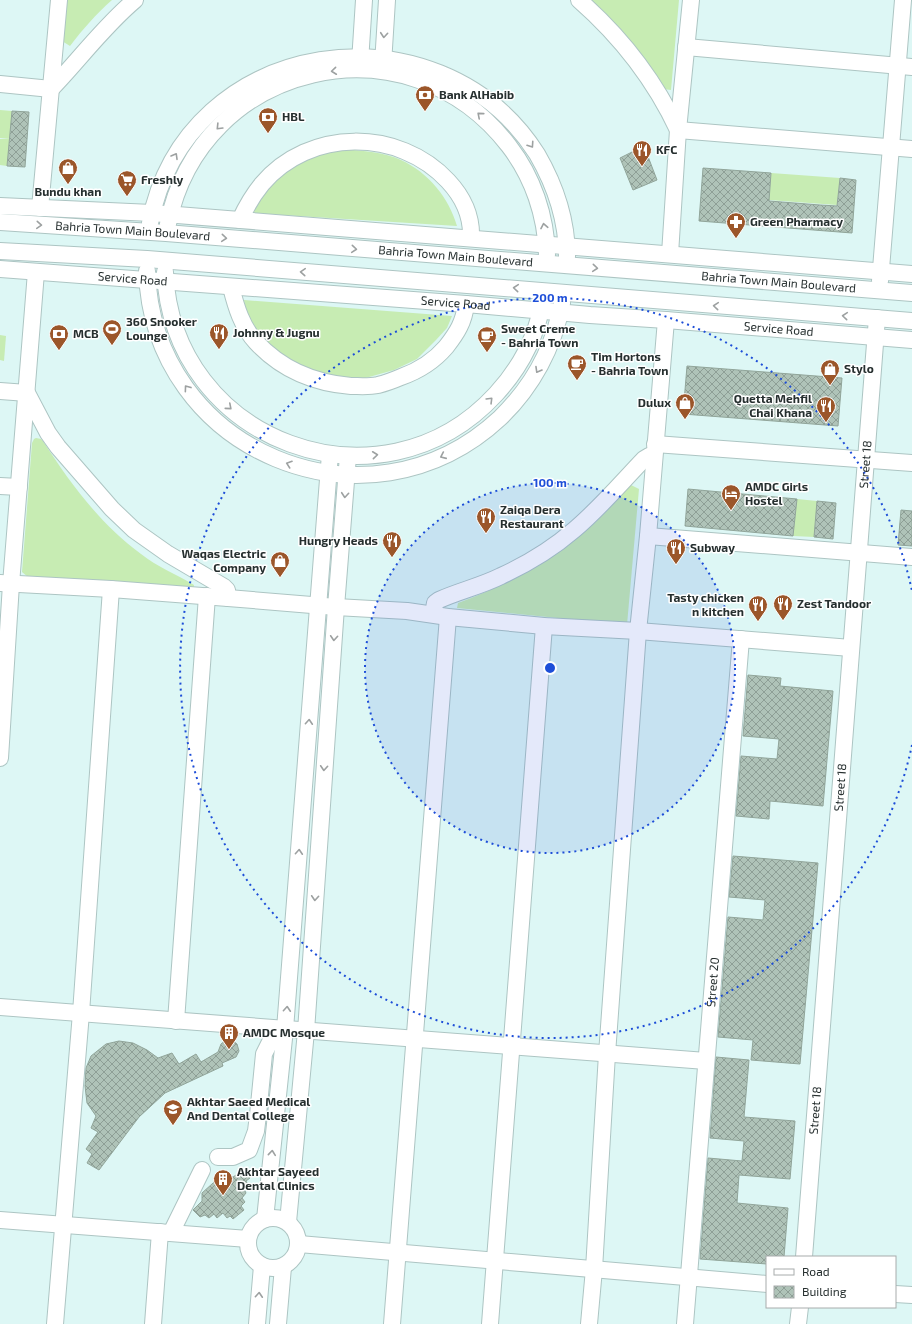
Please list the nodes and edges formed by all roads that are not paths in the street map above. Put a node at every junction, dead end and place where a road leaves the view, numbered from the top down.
1 (59, 0) edge
2 (135, 0) edge
3 (364, 0) edge
4 (387, 0) edge
5 (579, 0) edge
6 (691, 0) edge
7 (903, 0) edge
8 (686, 47) junction
9 (360, 52) junction
10 (383, 54) junction
11 (904, 66) edge
12 (359, 69) junction
13 (382, 71) junction
14 (0, 84) edge
15 (51, 88) junction
16 (678, 130) junction
17 (892, 147) junction
18 (912, 149) edge
19 (0, 206) edge
20 (40, 208) junction
21 (152, 213) junction
22 (170, 214) junction
23 (240, 220) junction
24 (0, 222) edge
25 (148, 232) junction
26 (166, 233) junction
27 (471, 238) junction
28 (547, 244) junction
29 (567, 246) junction
30 (0, 251) edge
31 (670, 254) junction
32 (147, 259) junction
33 (164, 261) junction
34 (548, 264) junction
35 (568, 266) junction
36 (0, 269) edge
37 (36, 272) junction
38 (881, 272) junction
39 (912, 274) edge
40 (148, 280) junction
41 (165, 282) junction
42 (231, 287) junction
43 (545, 291) junction
44 (880, 291) junction
45 (912, 293) edge
46 (564, 294) junction
47 (466, 304) junction
48 (541, 311) junction
49 (560, 312) junction
50 (877, 318) junction
51 (666, 320) junction
52 (912, 321) edge
53 (875, 337) junction
54 (912, 340) edge
55 (0, 391) edge
56 (27, 393) junction
57 (654, 450) junction
58 (330, 454) junction
59 (348, 456) junction
60 (866, 460) junction
61 (912, 463) edge
62 (329, 474) junction
63 (346, 475) junction
64 (0, 486) edge
65 (20, 487) junction
66 (648, 536) junction
67 (858, 553) junction
68 (912, 558) edge
69 (5, 584) edge
70 (111, 589) junction
71 (207, 596) junction
72 (228, 598) junction
73 (318, 605) junction
74 (336, 607) junction
75 (440, 615) junction
76 (544, 626) junction
77 (638, 631) junction
78 (741, 639) junction
79 (851, 648) junction
80 (0, 758) edge
81 (0, 1007) edge
82 (81, 1013) junction
83 (176, 1021) junction
84 (285, 1029) junction
85 (306, 1031) junction
86 (414, 1039) junction
87 (511, 1047) junction
88 (607, 1054) junction
89 (706, 1062) junction
90 (218, 1157) dead end
91 (202, 1170) dead end
92 (264, 1219) junction
93 (0, 1220) edge
94 (288, 1222) junction
95 (64, 1225) junction
96 (165, 1233) junction
97 (248, 1239) junction
98 (299, 1244) junction
99 (398, 1252) junction
100 (804, 1256) edge
101 (496, 1261) junction
102 (262, 1266) junction
103 (284, 1267) junction
104 (594, 1269) junction
105 (688, 1277) junction
106 (766, 1284) edge
107 (896, 1294) edge
108 (912, 1295) edge
109 (800, 1308) edge
110 (55, 1324) edge
111 (153, 1324) edge
112 (257, 1324) edge
113 (278, 1324) edge
114 (392, 1324) edge
115 (490, 1324) edge
116 (589, 1324) edge
117 (685, 1324) edge
118 (798, 1324) edge

1 - 15 street
2 - 15 street
3 - 9 street
4 -> 10 street
5 - 16 street
6 - 8 street
7 - 11 street
8 - 11 street
8 - 16 street
9 - 10 street
9 - 12 street
21 -> 9 street
10 - 13 street
10 -> 29 street
11 - 17 street
12 - 13 street
12 -> 22 street
28 -> 13 street
14 - 15 street
15 - 20 street
16 - 17 street
16 - 31 street
17 - 18 street
17 - 38 street
19 - 20 street
20 - 21 street
21 - 22 street
21 - 25 street
22 - 23 street
22 - 26 street
23 - 27 street
23 - 27 street
24 -> 25 street, Bahria Town Main Boulevard
25 - 26 street, Bahria Town Main Boulevard
26 -> 34 street, Bahria Town Main Boulevard
27 - 28 street
28 - 29 street
28 - 34 street
29 - 31 street
29 - 35 street
30 - 32 street
31 - 38 street
32 - 33 street
32 - 40 street
33 - 41 street
43 -> 33 street
34 - 35 street, Bahria Town Main Boulevard
35 -> 44 street, Bahria Town Main Boulevard
36 - 37 street, Service Road
37 - 40 street, Service Road
37 - 56 street
38 - 39 street
38 - 44 street
40 - 41 street, Service Road
62 -> 40 street
41 - 42 street, Service Road
41 -> 58 street
42 - 47 street, Service Road
42 - 47 street
43 - 46 street
43 - 48 street
44 - 45 street, Bahria Town Main Boulevard
46 - 49 street
50 -> 46 street
47 - 48 street, Service Road
48 - 49 street, Service Road
59 -> 48 street
49 - 51 street, Service Road
49 -> 63 street
50 - 52 street
50 - 53 street, Street 18
51 - 53 street, Service Road
51 - 57 street
53 - 54 street, Service Road
53 - 60 street, Street 18
55 - 56 street
56 - 65 street
56 - 72 street
57 - 60 street
57 - 66 street
57 - 75 street
58 - 59 street
58 - 62 street
59 - 63 street
60 - 61 street
60 - 67 street, Street 18
62 - 63 street
62 - 73 street
63 -> 74 street
64 - 65 street
65 - 69 street
66 - 67 street
66 - 77 street
67 - 68 street
67 - 79 street, Street 18
69 - 70 street
69 - 80 street
70 - 71 street
70 - 82 street
71 - 72 street
71 - 83 street
72 - 73 street
73 - 74 street
84 -> 73 street
74 - 75 street
74 -> 85 street
75 - 76 street
75 - 86 street
76 - 77 street
76 - 87 street
77 - 78 street
77 - 88 street
78 - 79 street
78 - 89 street, Street 20
79 - 100 street, Street 18
81 - 82 street
82 - 83 street
82 - 95 street
83 - 84 street
84 - 85 street
84 - 90 street
92 -> 84 street
85 - 86 street
85 - 94 street
86 - 87 street
86 - 99 street
87 - 88 street
87 - 101 street
88 - 89 street
88 - 104 street
89 - 105 street, Street 20
91 - 96 street
92 - 94 street
92 - 97 street
93 - 95 street
94 - 98 street
95 - 96 street
95 - 110 street
96 - 97 street
96 - 111 street
97 - 102 street
98 - 99 street
98 - 103 street
99 - 101 street
99 - 114 street
101 - 104 street
101 - 115 street
102 - 103 street
112 -> 102 street
103 - 113 street
104 - 105 street
104 - 116 street
105 - 106 street
105 - 117 street, Street 20
107 - 108 street
109 - 118 street

